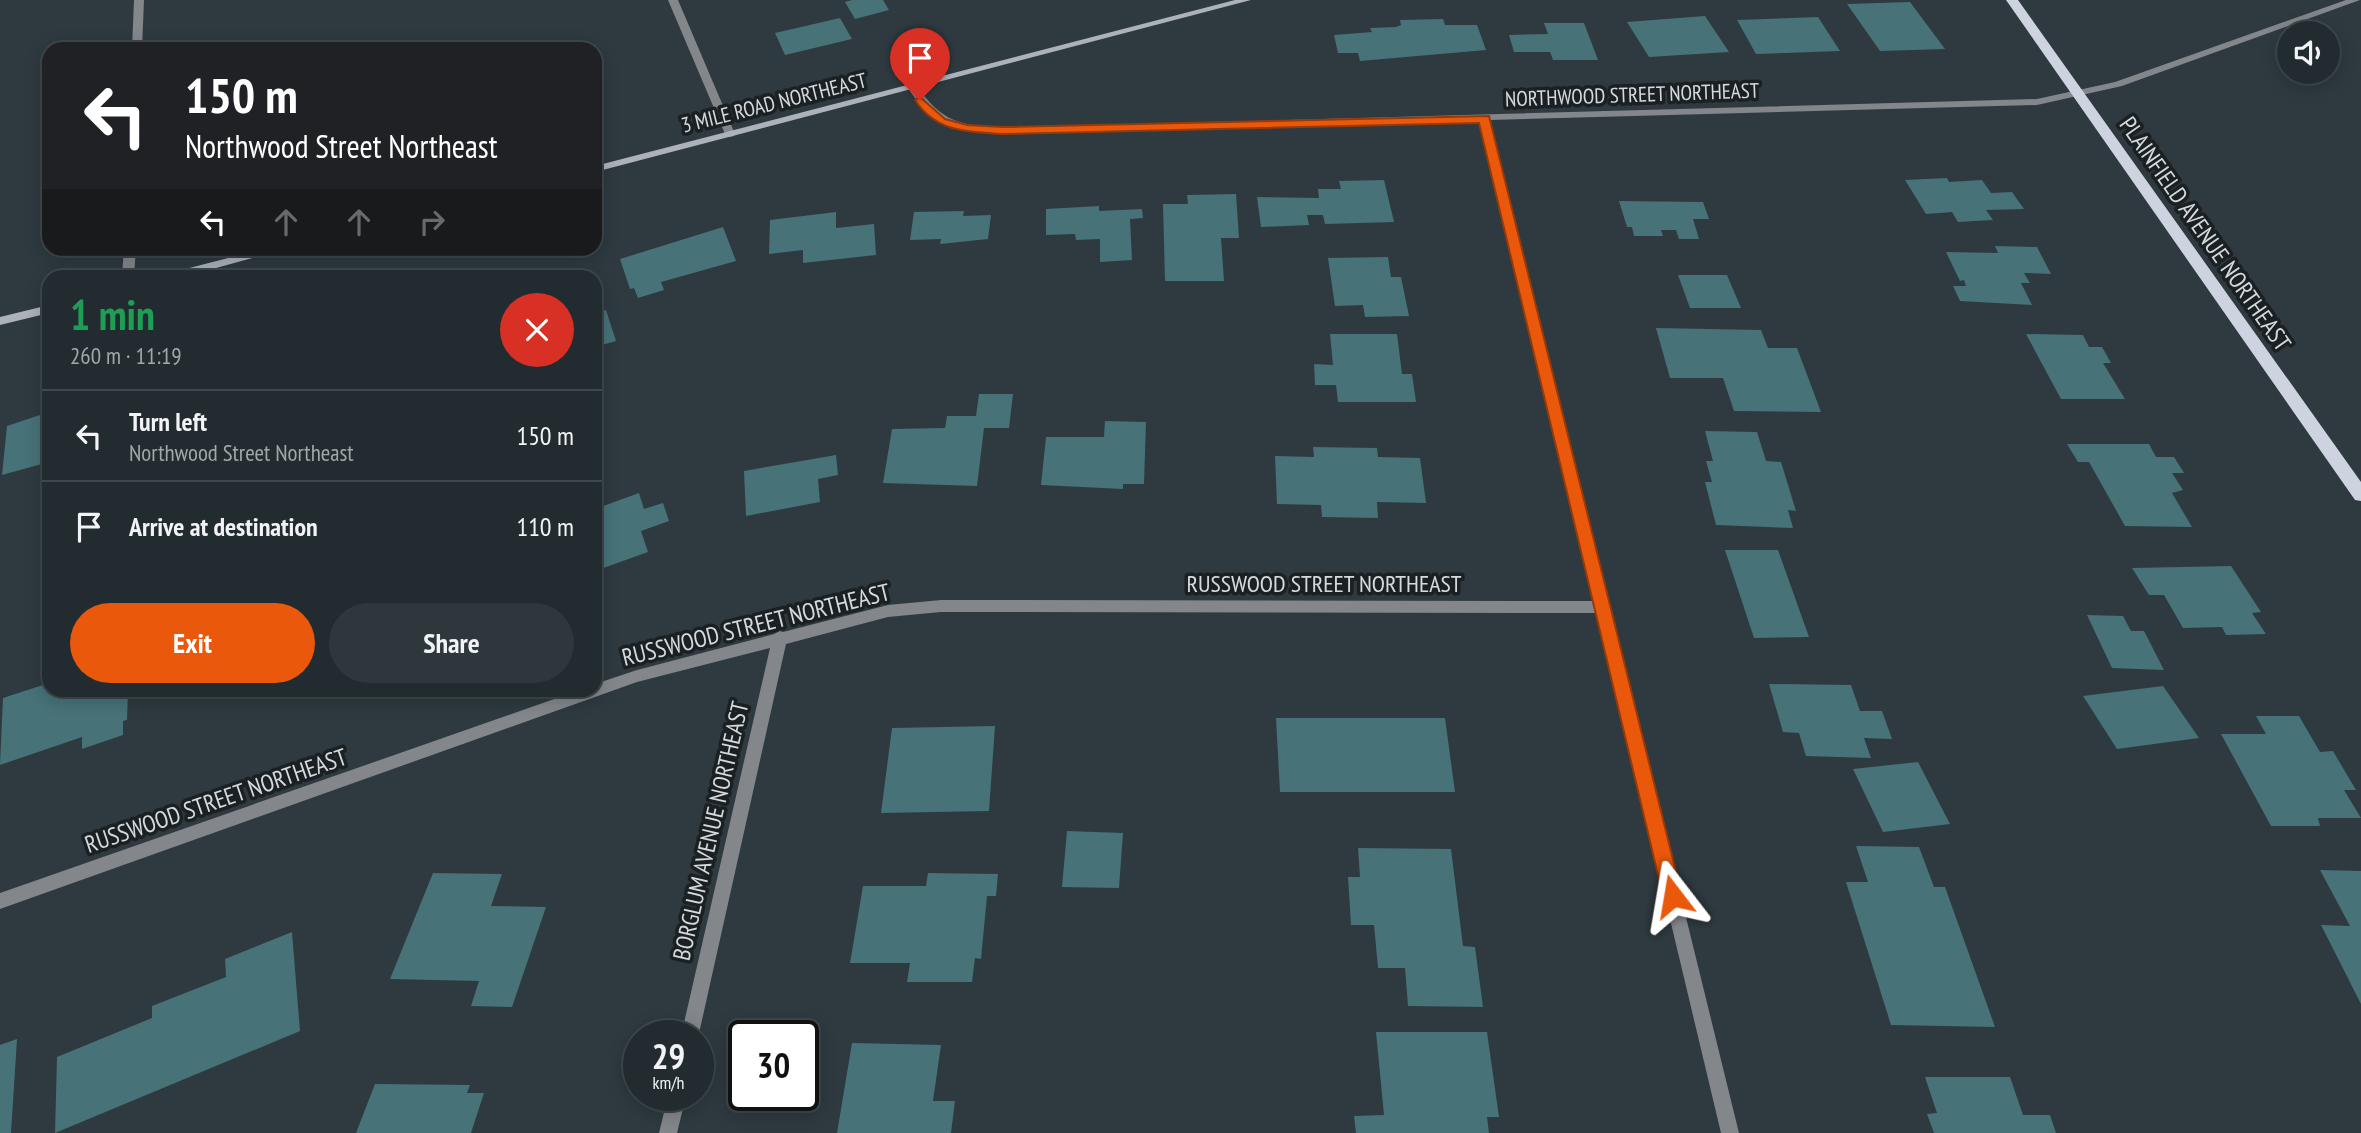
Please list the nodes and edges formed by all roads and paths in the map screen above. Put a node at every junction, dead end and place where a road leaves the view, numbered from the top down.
1 (139, 0) edge
2 (673, 0) edge
3 (1247, 0) edge
4 (2012, 0) edge
5 (2355, 0) edge
6 (137, 42) edge
7 (912, 87) junction
8 (2078, 93) junction
9 (1485, 119) junction
10 (730, 134) junction
11 (602, 167) edge
12 (253, 256) edge
13 (198, 270) edge
14 (42, 311) edge
15 (0, 321) edge
16 (2361, 495) edge
17 (1602, 607) junction
18 (780, 637) junction
19 (602, 689) edge
20 (578, 697) edge
21 (0, 901) edge
22 (694, 1020) edge
23 (673, 1111) edge
24 (668, 1133) edge
25 (1730, 1133) edge

1 - 6 street
2 - 10 street
3 - 7 main road, 3 MILE ROAD NORTHEAST
4 - 8 main road, PLAINFIELD AVENUE NORTHEAST
5 - 8 street, NORTHWOOD STREET NORTHEAST
7 - 9 street, NORTHWOOD STREET NORTHEAST
7 - 10 main road, 3 MILE ROAD NORTHEAST
8 - 9 street, NORTHWOOD STREET NORTHEAST
8 - 16 main road, PLAINFIELD AVENUE NORTHEAST
9 - 17 street
10 - 11 main road, 3 MILE ROAD NORTHEAST
12 - 13 main road
14 - 15 main road
17 - 18 street, RUSSWOOD STREET NORTHEAST
17 - 25 street
18 - 19 street, RUSSWOOD STREET NORTHEAST
18 - 22 street, BORGLUM AVENUE NORTHEAST
20 - 21 street, RUSSWOOD STREET NORTHEAST
23 - 24 street

